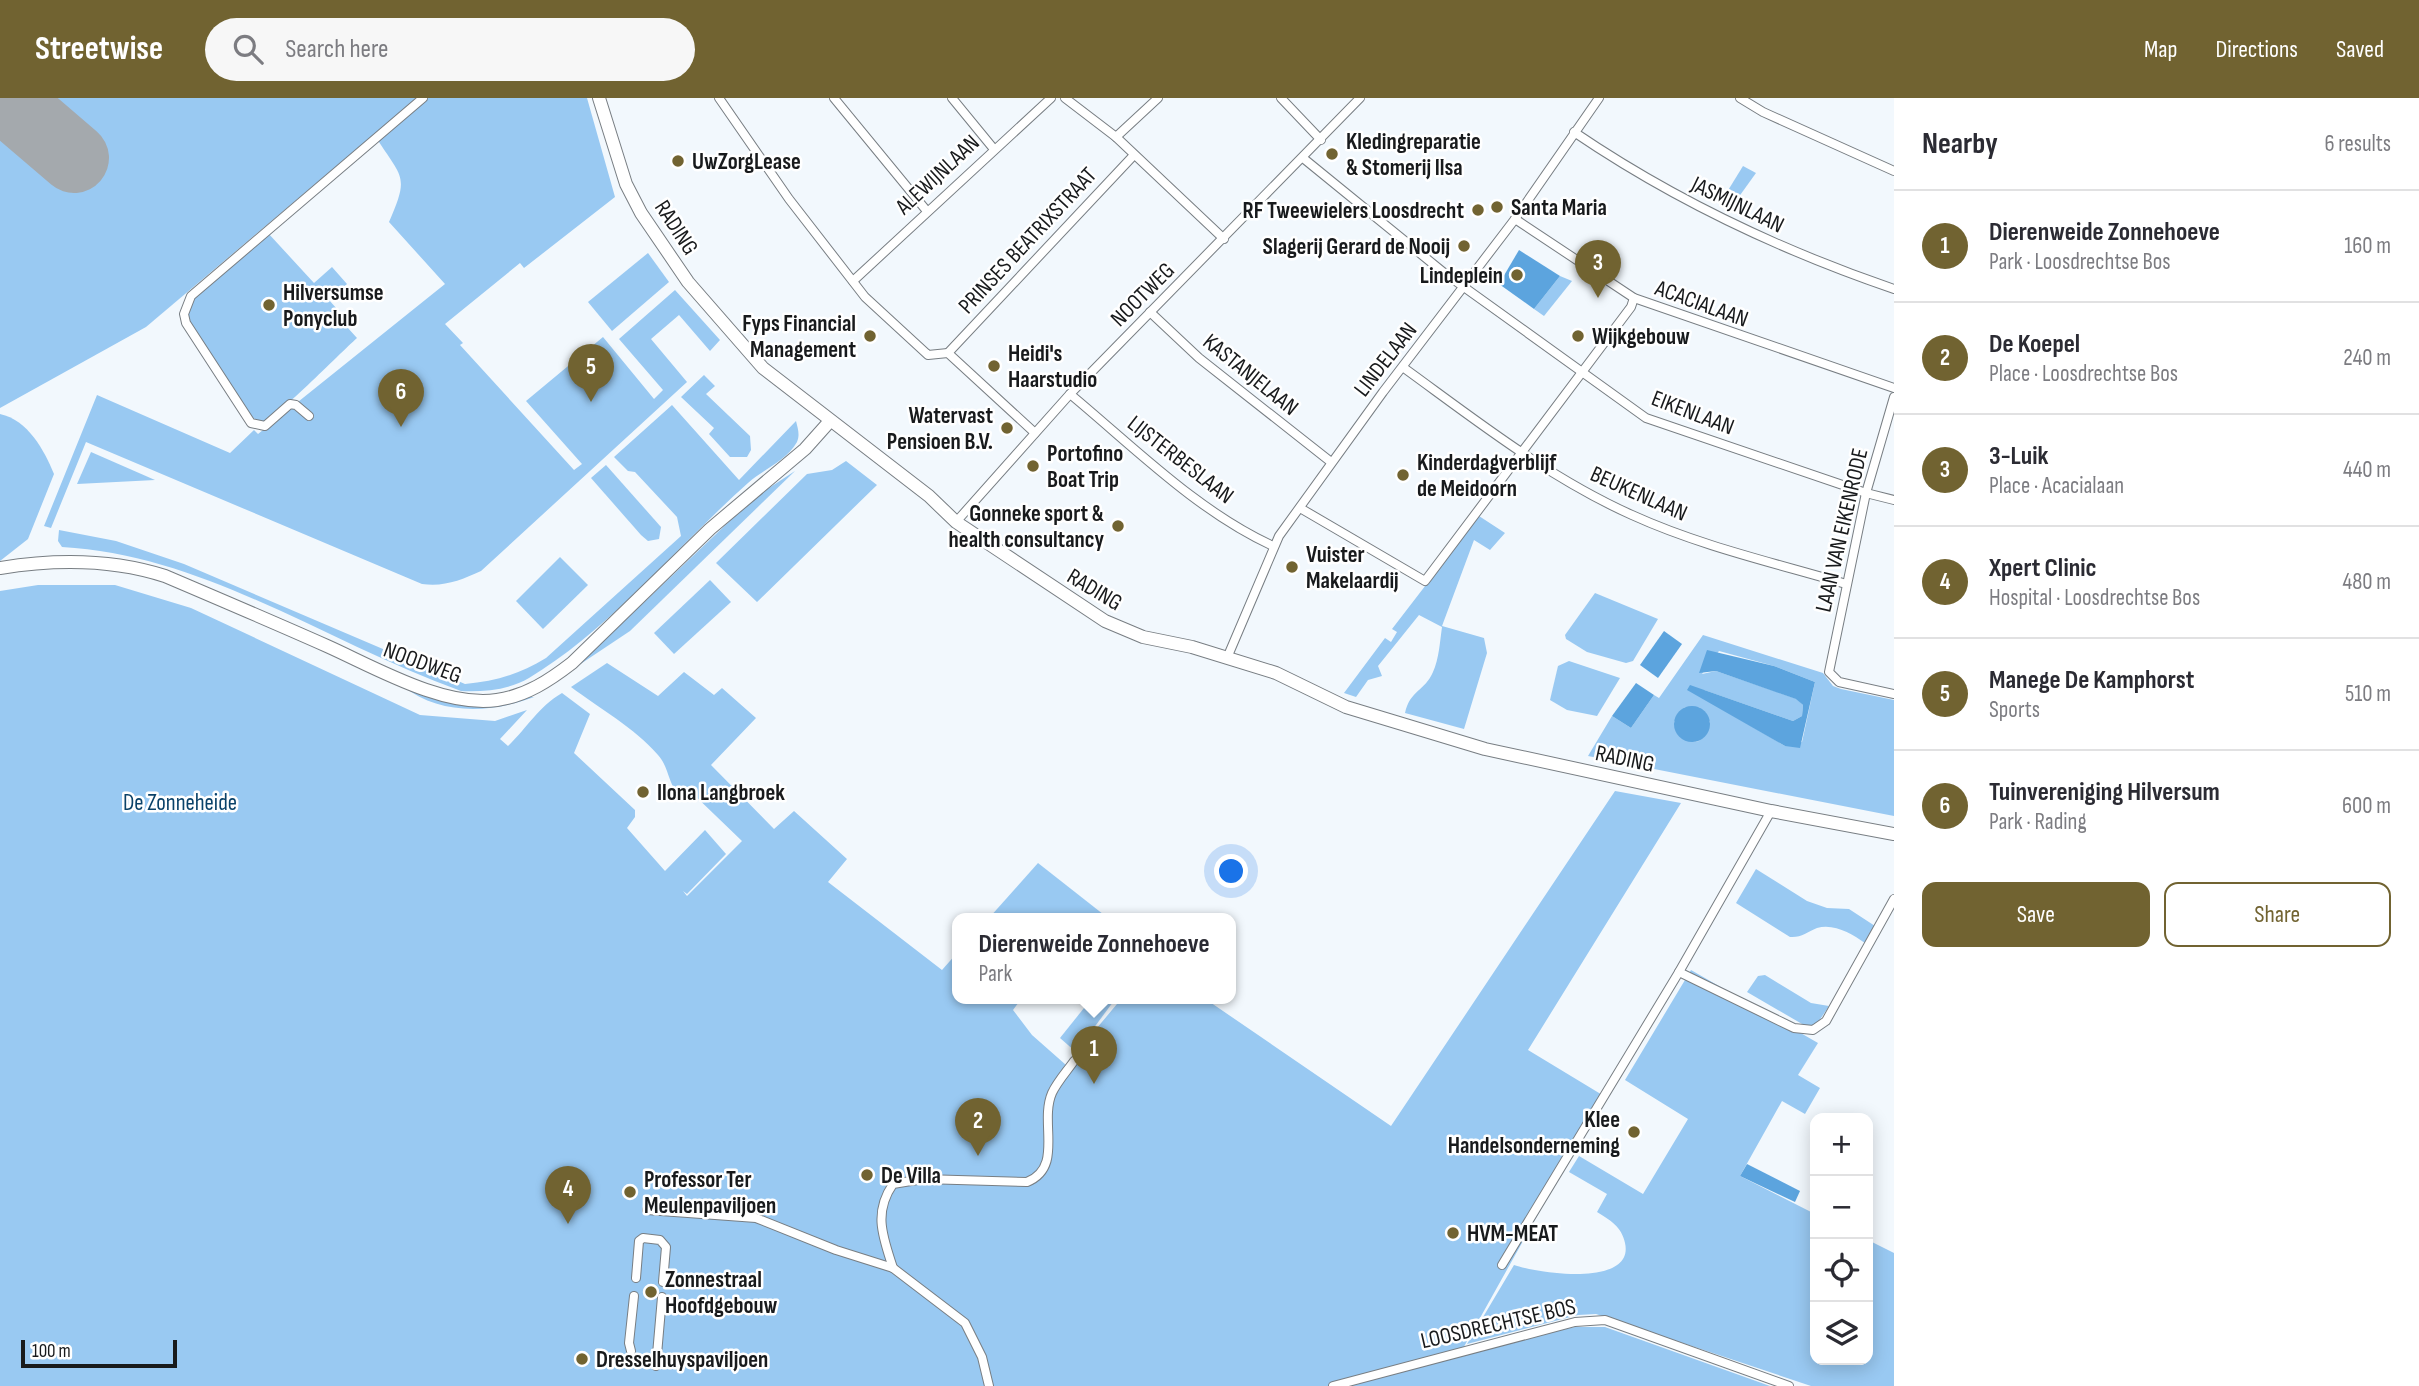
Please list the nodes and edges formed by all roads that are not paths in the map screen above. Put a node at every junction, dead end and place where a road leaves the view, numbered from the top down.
1 (424, 98) edge
2 (599, 98) edge
3 (719, 98) edge
4 (835, 98) edge
5 (953, 98) edge
6 (1051, 98) edge
7 (1066, 98) edge
8 (1158, 98) edge
9 (1281, 98) edge
10 (1360, 98) edge
11 (1599, 98) edge
12 (1740, 98) edge
13 (1574, 132) junction
14 (1116, 137) junction
15 (1321, 139) junction
16 (993, 148) junction
17 (1134, 155) junction
18 (1303, 159) junction
19 (1894, 171) edge
20 (926, 210) junction
21 (1515, 219) junction
22 (1224, 239) junction
23 (853, 281) junction
24 (1464, 287) junction
25 (1894, 289) edge
26 (1633, 298) junction
27 (1150, 312) junction
28 (948, 353) junction
29 (1404, 368) junction
30 (1584, 373) junction
31 (1894, 388) edge
32 (1070, 394) junction
33 (1894, 397) edge
34 (309, 416) dead end
35 (830, 421) junction
36 (1035, 433) junction
37 (1521, 453) junction
38 (1331, 462) junction
39 (1866, 494) junction
40 (1894, 500) edge
41 (1300, 508) junction
42 (956, 522) junction
43 (1273, 546) junction
44 (0, 568) edge
45 (1846, 584) junction
46 (1227, 658) junction
47 (1894, 694) edge
48 (1772, 811) junction
49 (1894, 834) edge
50 (1894, 899) edge
51 (1679, 972) junction
52 (1074, 1061) dead end
53 (647, 1210) dead end
54 (1502, 1265) dead end
55 (893, 1268) junction
56 (636, 1278) dead end
57 (663, 1282) dead end
58 (634, 1296) dead end
59 (662, 1297) dead end
60 (631, 1351) dead end
61 (656, 1366) dead end
62 (989, 1386) edge
63 (1333, 1386) edge
64 (1789, 1386) edge

1 - 34 street
2 - 35 main road, RADING
3 - 23 street
4 - 20 street
5 - 16 street
6 - 16 street, ALEWIJNLAAN
7 - 14 street
8 - 14 street
9 - 15 street
10 - 15 street, NOOTWEG
11 - 13 street, LINDELAAN
12 - 19 street
13 - 21 street, LINDELAAN
13 - 25 street, JASMIJNLAAN
14 - 17 street
15 - 18 street, NOOTWEG
16 - 20 street, ALEWIJNLAAN
17 - 22 street
17 - 28 street, PRINSES BEATRIXSTRAAT
18 - 22 street, NOOTWEG
18 - 24 street, EIKENLAAN
20 - 23 street, ALEWIJNLAAN
21 - 24 street, LINDELAAN
21 - 26 street, ACACIALAAN
22 - 27 street, NOOTWEG
23 - 28 street
24 - 29 street, LINDELAAN
24 - 30 street, EIKENLAAN
26 - 30 street
26 - 31 street, ACACIALAAN
27 - 32 street, NOOTWEG
27 - 38 street, KASTANJELAAN
28 - 36 street
29 - 37 street, BEUKENLAAN
29 - 38 street, LINDELAAN
30 - 37 street
30 - 39 street, EIKENLAAN
32 - 36 street, NOOTWEG
32 - 43 street, LIJSTERBESLAAN
33 - 39 street, LAAN VAN EIKENRODE
35 - 42 main road, RADING
35 - 44 main road, NOODWEG
36 - 42 street, NOOTWEG
37 - 41 street
37 - 45 street, BEUKENLAAN
38 - 41 street, LINDELAAN
39 - 40 street, EIKENLAAN
39 - 45 street, LAAN VAN EIKENRODE
41 - 43 street, LINDELAAN
42 - 46 main road, RADING
43 - 46 street, LINDELAAN
45 - 47 street, LAAN VAN EIKENRODE
46 - 48 main road, RADING
48 - 49 main road, RADING
48 - 51 street
50 - 51 street
51 - 54 street
52 - 55 street
53 - 55 street
55 - 62 street
56 - 57 street
58 - 60 street
59 - 61 street
63 - 64 street, LOOSDRECHTSE BOS

